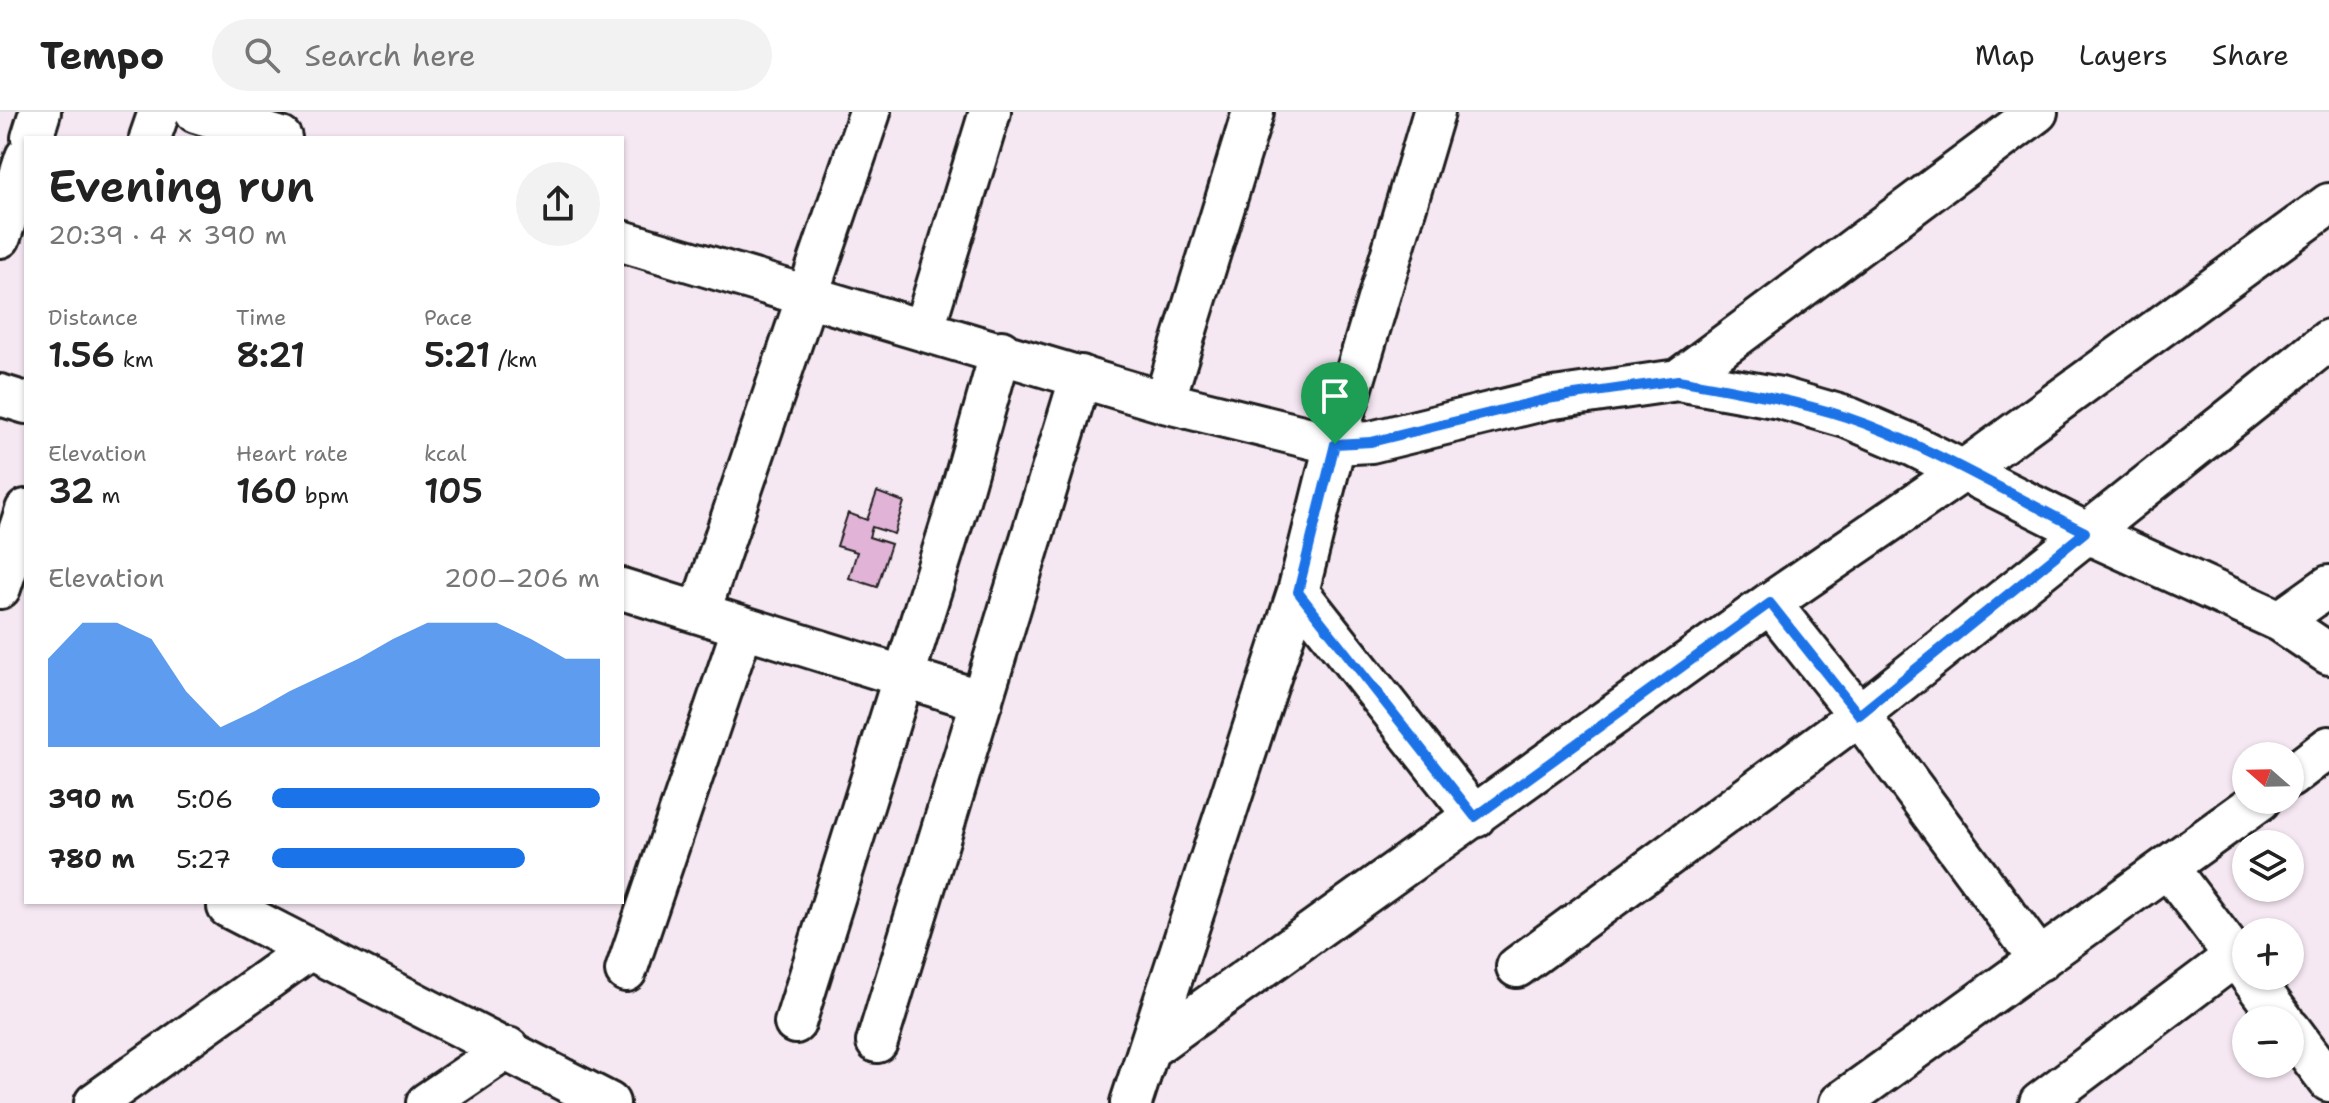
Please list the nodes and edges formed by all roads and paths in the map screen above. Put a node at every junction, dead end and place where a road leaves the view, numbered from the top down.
1 (40, 112) edge
2 (159, 112) edge
3 (196, 112) edge
4 (870, 112) edge
5 (990, 112) edge
6 (1253, 112) edge
7 (1434, 112) edge
8 (2037, 112) edge
9 (265, 130) edge
10 (33, 136) edge
11 (151, 136) edge
12 (24, 163) edge
13 (2329, 204) edge
14 (0, 237) edge
15 (624, 242) edge
16 (810, 296) junction
17 (924, 328) junction
18 (2329, 340) edge
19 (1001, 351) junction
20 (1081, 376) junction
21 (1678, 380) junction
22 (0, 395) edge
23 (24, 402) edge
24 (1164, 402) junction
25 (1335, 444) junction
26 (1963, 471) junction
27 (24, 516) edge
28 (2085, 532) junction
29 (2329, 586) edge
30 (0, 588) edge
31 (624, 590) edge
32 (1298, 592) junction
33 (1770, 603) junction
34 (700, 611) junction
35 (2280, 621) junction
36 (743, 627) junction
37 (2329, 654) edge
38 (902, 678) junction
39 (982, 701) junction
40 (1859, 715) junction
41 (2329, 747) edge
42 (2304, 766) edge
43 (2242, 814) edge
44 (1475, 817) junction
45 (2169, 869) junction
46 (228, 907) dead end
47 (310, 949) junction
48 (2232, 953) edge
49 (2040, 960) junction
50 (1517, 967) dead end
51 (626, 971) dead end
52 (2232, 975) edge
53 (2260, 990) edge
54 (2272, 1006) edge
55 (795, 1023) dead end
56 (877, 1042) dead end
57 (508, 1048) junction
58 (2304, 1048) edge
59 (1149, 1049) junction
60 (2329, 1081) edge
61 (95, 1103) edge
62 (427, 1103) edge
63 (609, 1103) edge
64 (1131, 1103) edge
65 (1840, 1103) edge
66 (2040, 1103) edge

1 - 10 street
2 - 11 street
3 - 9 street
4 - 16 street
5 - 17 street
6 - 24 street
7 - 25 street
8 - 21 street
12 - 14 street
13 - 26 street
15 - 16 street
16 - 17 street
16 - 34 street
17 - 19 street
18 - 28 street
19 - 20 street
19 - 38 street
20 - 24 street
20 - 39 street
21 - 25 street
21 - 26 street
22 - 23 street
24 - 25 street
25 - 32 street
26 - 28 street
26 - 33 street
27 - 30 street
28 - 35 street
28 - 40 street
29 - 35 street
31 - 34 street
32 - 44 street
32 - 59 street
33 - 40 street
33 - 44 street
34 - 36 street
35 - 37 street
36 - 38 street
36 - 51 street
38 - 39 street
38 - 55 street
39 - 56 street
40 - 49 street
40 - 50 street
41 - 42 street
43 - 45 street
44 - 59 street
45 - 48 street
45 - 49 street
46 - 47 street
47 - 57 street
47 - 61 street
49 - 65 street
52 - 66 street
53 - 54 street
57 - 62 street
57 - 63 street
58 - 60 street
59 - 64 street

